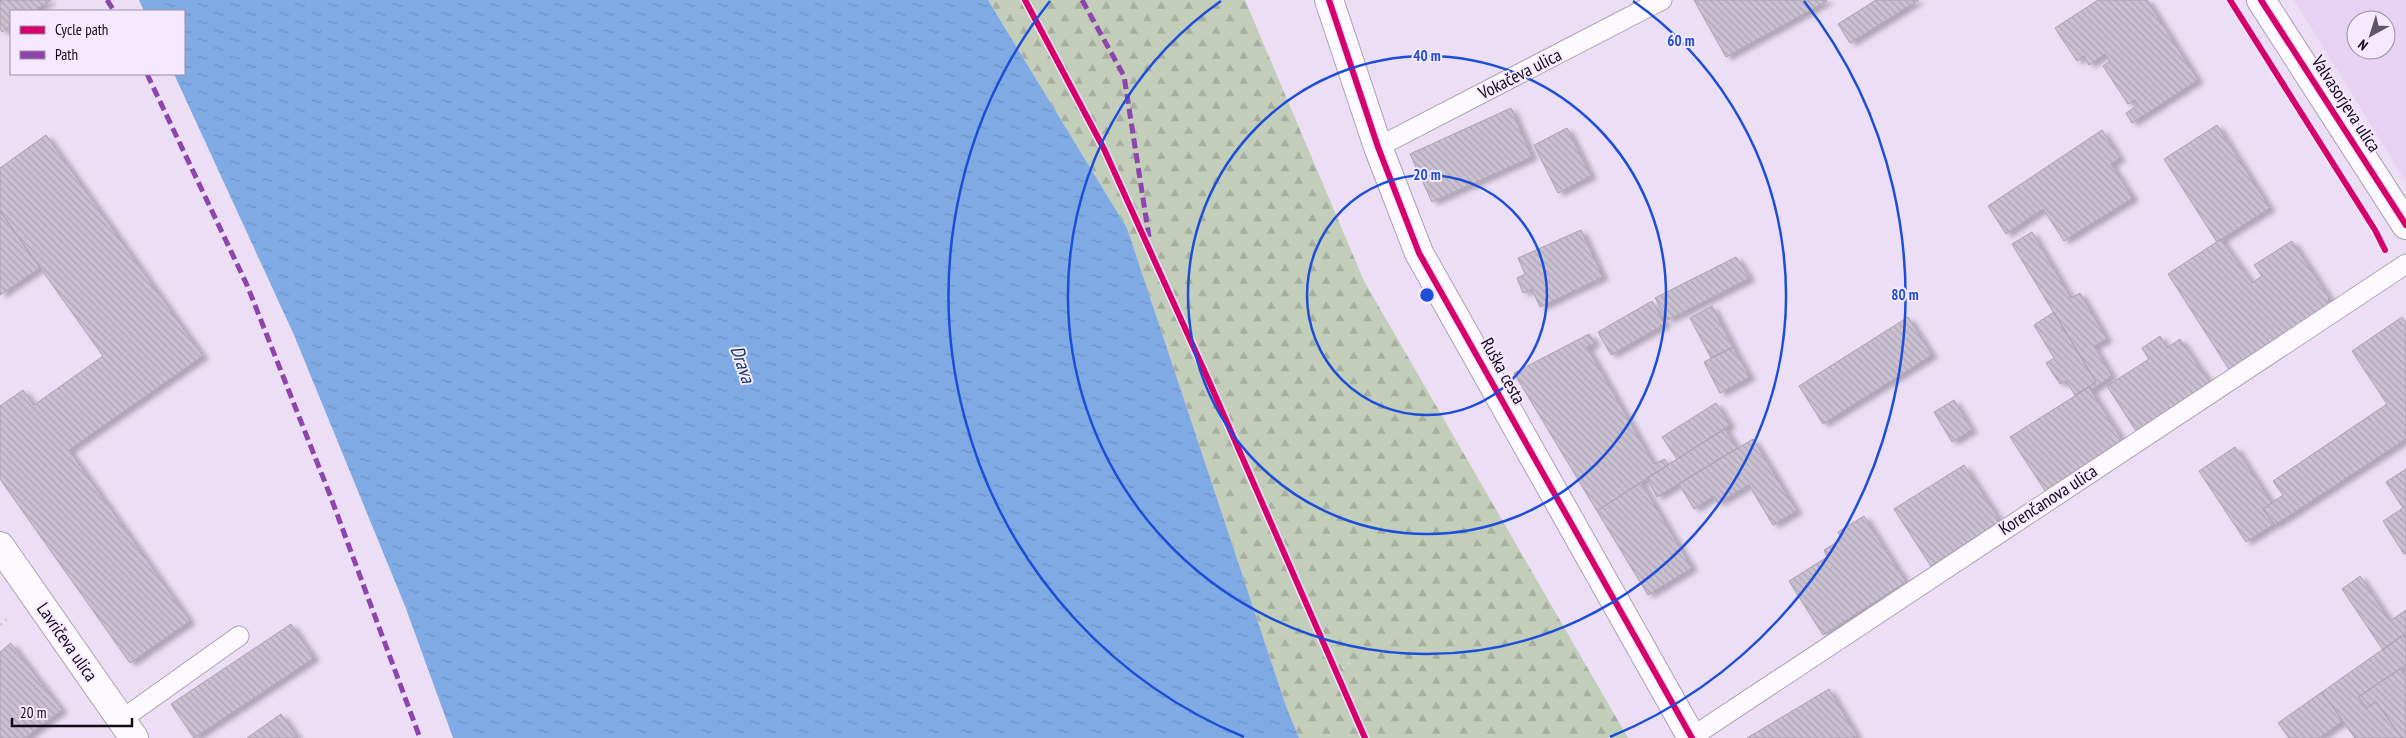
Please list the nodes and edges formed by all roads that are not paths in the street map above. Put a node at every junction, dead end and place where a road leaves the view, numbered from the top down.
1 (1329, 0) edge
2 (1662, 0) edge
3 (2261, 0) edge
4 (1378, 147) junction
5 (2406, 225) edge
6 (2406, 264) edge
7 (0, 546) edge
8 (239, 636) dead end
9 (128, 729) edge
10 (1692, 737) edge

1 - 4 street, Ruška cesta
2 - 4 lane, Vokačeva ulica
3 - 5 street, Valvasorjeva ulica
4 - 10 street, Ruška cesta
6 - 10 lane, Korenčanova ulica
7 - 9 street, Lavričeva ulica
8 - 9 lane

